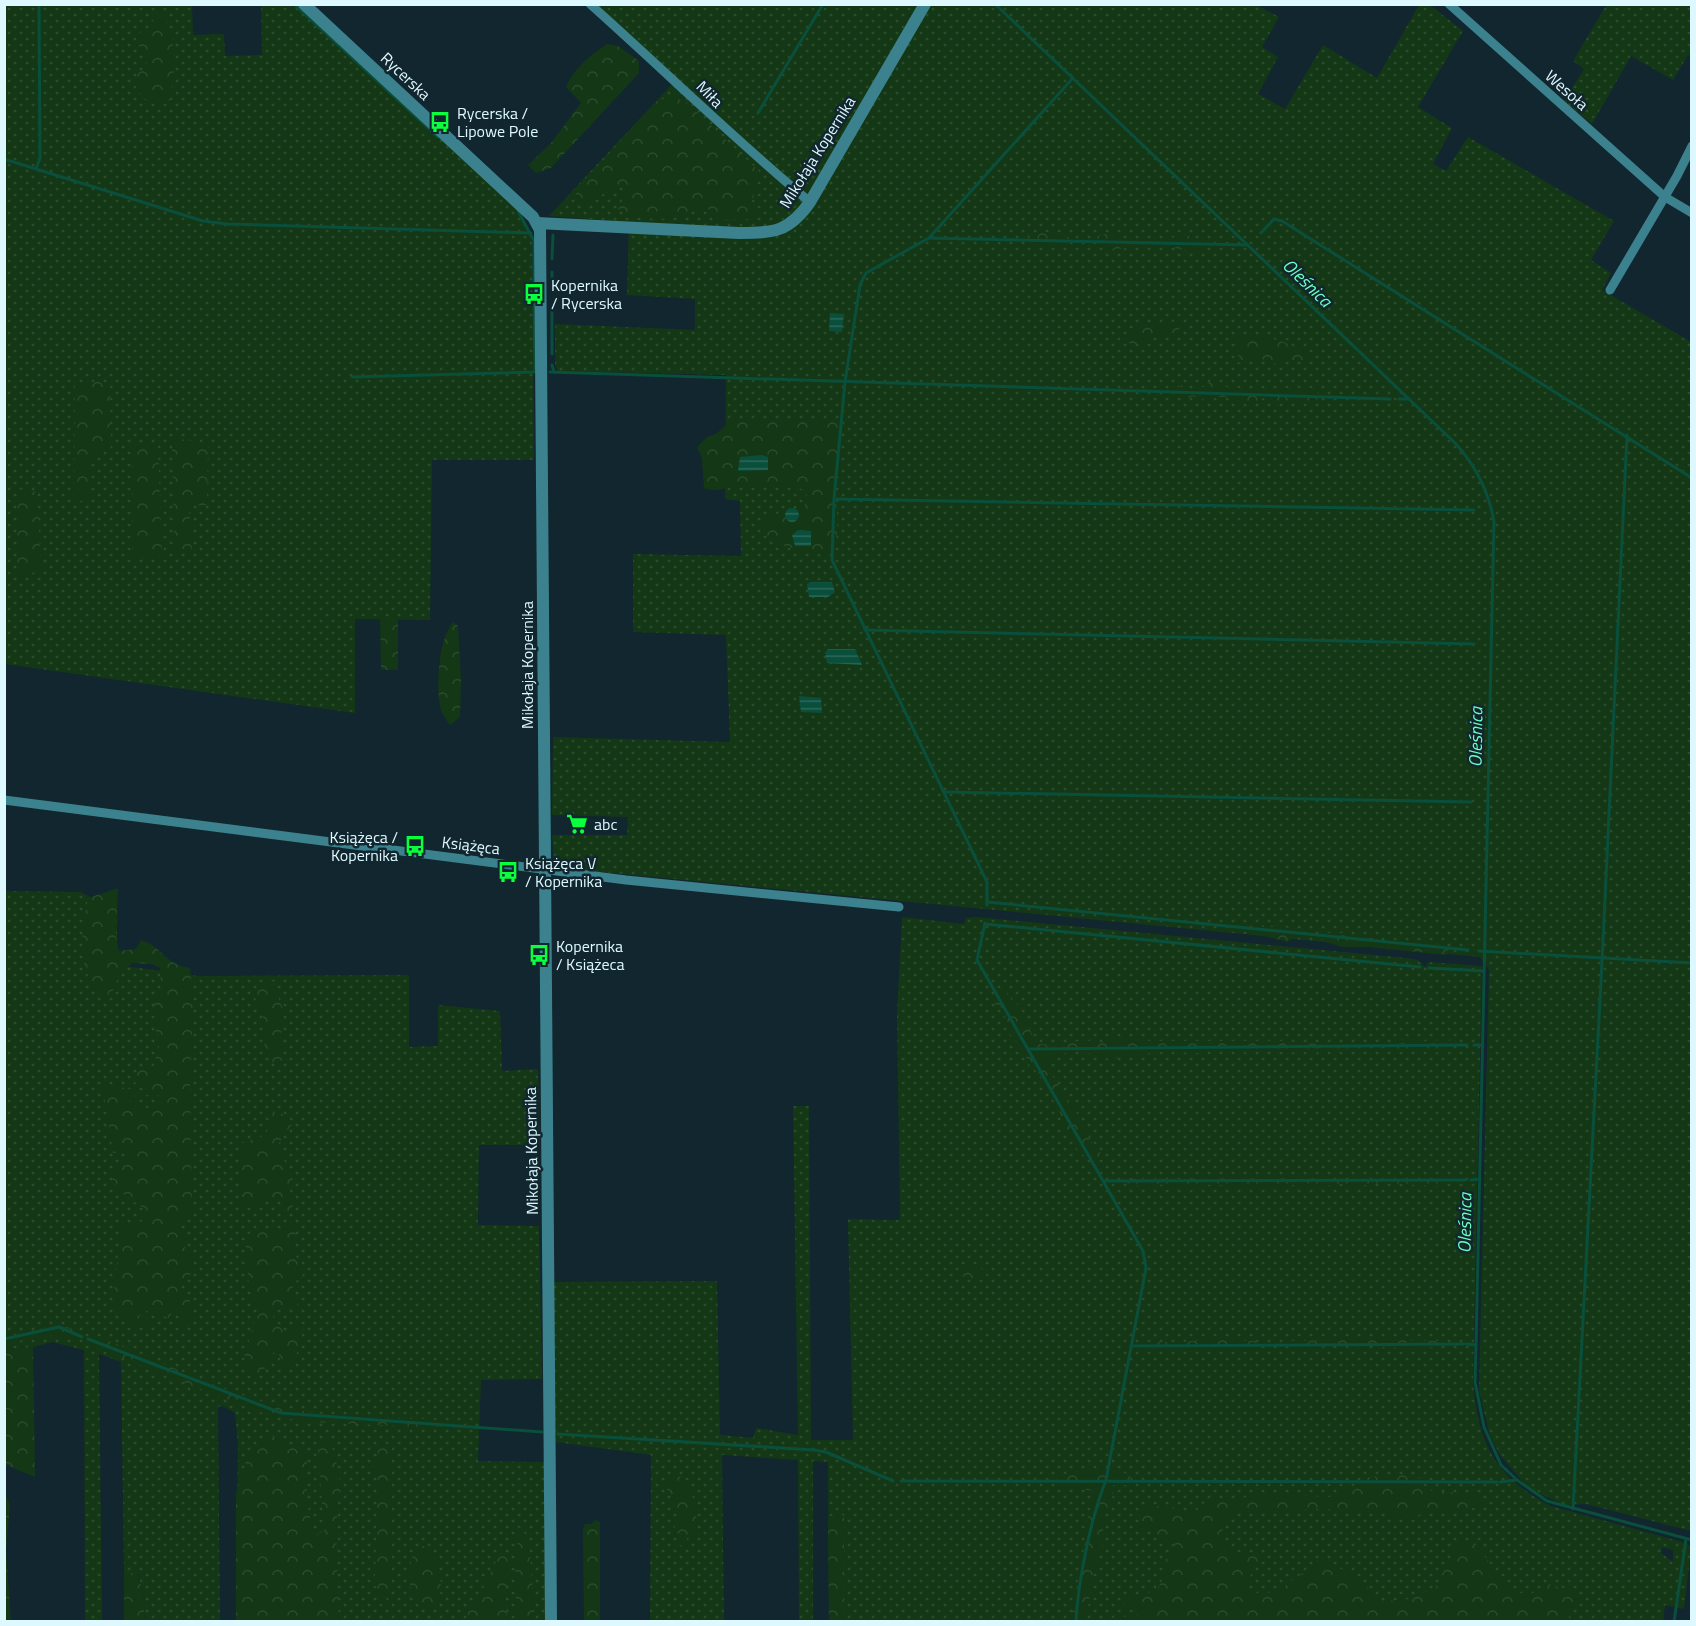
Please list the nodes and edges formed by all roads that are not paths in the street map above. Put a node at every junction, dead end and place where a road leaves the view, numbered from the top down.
1 (304, 4) edge
2 (590, 4) edge
3 (925, 4) edge
4 (1449, 4) edge
5 (1692, 146) edge
6 (1665, 197) junction
7 (810, 202) junction
8 (1692, 213) edge
9 (537, 223) junction
10 (1611, 290) dead end
11 (4, 800) edge
12 (545, 869) junction
13 (899, 907) dead end
14 (551, 1622) edge

1 - 9 street, Rycerska
2 - 7 street, Miła
3 - 7 street, Mikołaja Kopernika
4 - 6 street, Wesoła
5 - 6 street
6 - 8 street, Wesoła
6 - 10 street
7 - 9 street, Mikołaja Kopernika
9 - 12 street, Mikołaja Kopernika
11 - 12 street, Książęca
12 - 13 street, Książęca
12 - 14 street, Mikołaja Kopernika

